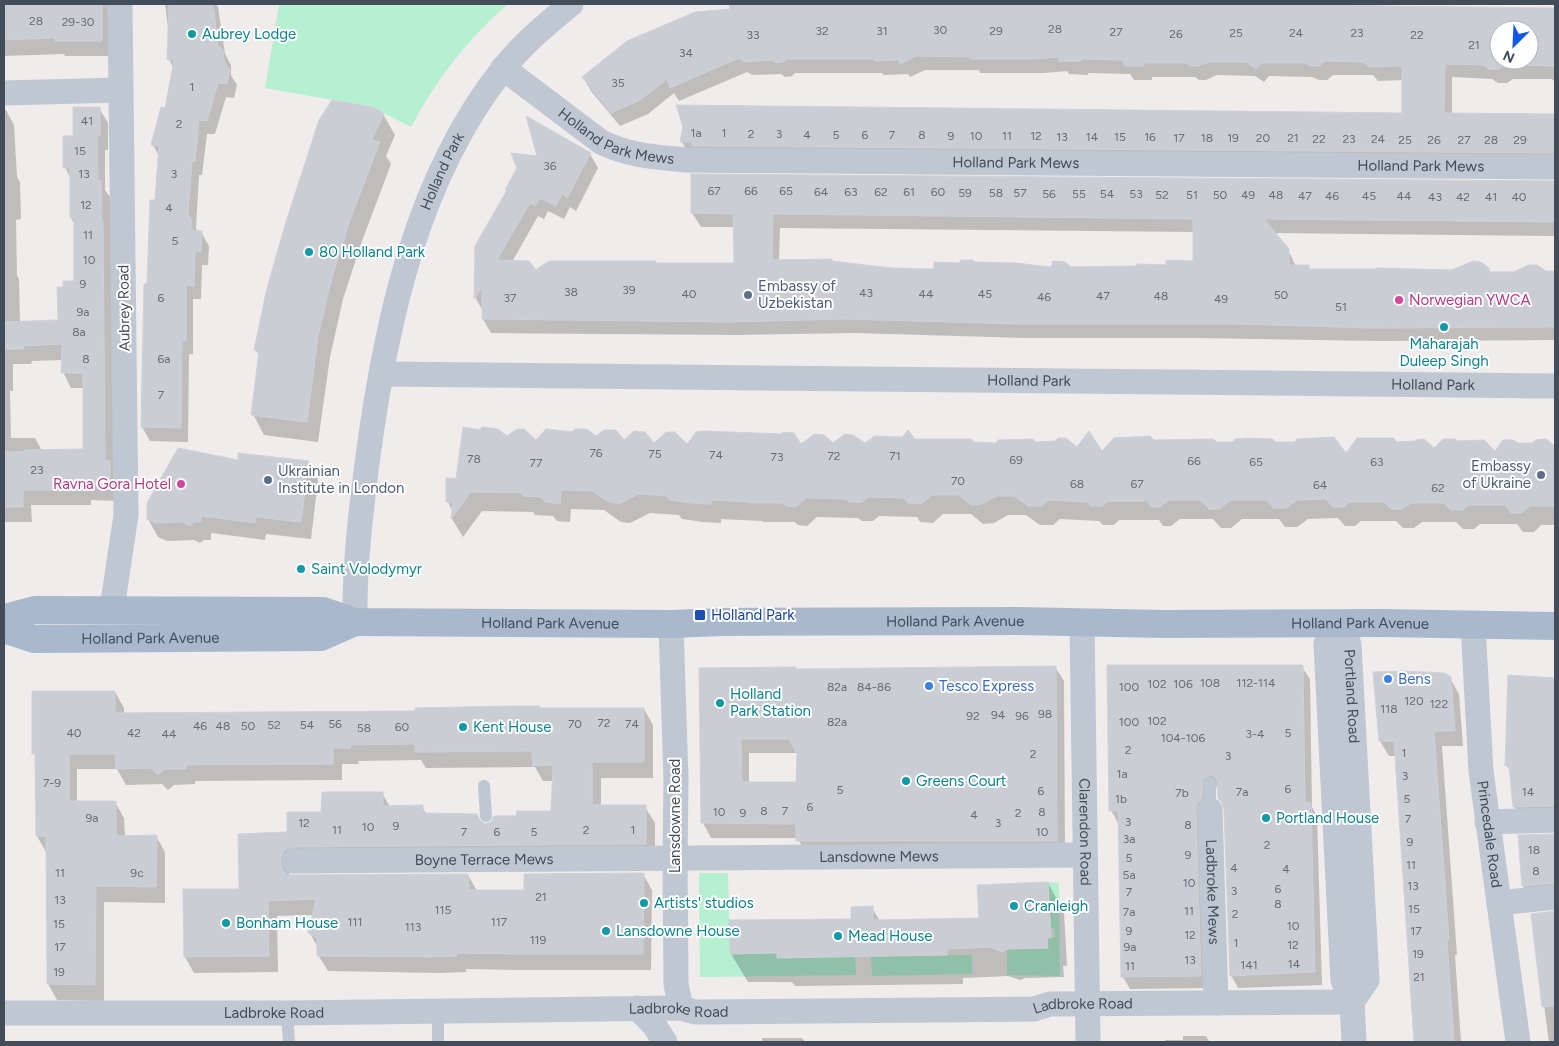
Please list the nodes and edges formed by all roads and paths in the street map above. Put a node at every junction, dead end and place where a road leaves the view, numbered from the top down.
1 (120, 4) edge
2 (571, 4) edge
3 (503, 68) junction
4 (121, 90) junction
5 (4, 93) edge
6 (1555, 167) edge
7 (381, 374) junction
8 (1555, 386) edge
9 (113, 611) junction
10 (4, 618) edge
11 (355, 622) junction
12 (1082, 622) junction
13 (671, 624) junction
14 (1336, 624) junction
15 (1473, 625) junction
16 (1555, 626) edge
17 (4, 630) edge
18 (1210, 783) dead end
19 (484, 786) dead end
20 (1210, 810) joint
21 (486, 816) dead end
22 (1555, 820) edge
23 (1487, 822) junction
24 (1084, 855) junction
25 (675, 859) junction
26 (294, 861) dead end
27 (1555, 897) edge
28 (1499, 903) junction
29 (1352, 1002) junction
30 (1216, 1003) junction
31 (1087, 1004) junction
32 (637, 1008) junction
33 (688, 1010) junction
34 (438, 1011) junction
35 (4, 1013) edge
36 (287, 1013) junction
37 (289, 1042) edge
38 (438, 1042) edge
39 (665, 1042) edge
40 (672, 1042) edge
41 (1088, 1042) edge
42 (1354, 1042) edge
43 (1518, 1042) edge

1 - 4 street, Aubrey Road
2 - 3 street, Holland Park
3 - 6 street, Holland Park Mews
3 - 7 street, Holland Park
4 - 5 street
4 - 9 street, Aubrey Road
7 - 8 street, Holland Park
7 - 11 street, Holland Park
9 - 10 main road, Holland Park Avenue
9 - 11 main road, Holland Park Avenue
11 - 13 main road, Holland Park Avenue
11 - 17 main road, Holland Park Avenue
12 - 13 main road, Holland Park Avenue
12 - 14 main road, Holland Park Avenue
12 - 24 street, Clarendon Road
13 - 25 street, Lansdowne Road
14 - 15 main road, Holland Park Avenue
14 - 29 street, Portland Road
15 - 16 main road, Holland Park Avenue
15 - 23 street, Princedale Road
18 - 20 lane, Ladbroke Mews
19 - 21 lane
20 - 30 street, Ladbroke Mews
22 - 23 street
23 - 28 street, Princedale Road
24 - 25 street, Lansdowne Mews
24 - 31 street, Clarendon Road
25 - 26 street, Boyne Terrace Mews
25 - 33 street, Lansdowne Road
27 - 28 street
28 - 43 street, Princedale Road
29 - 30 street, Ladbroke Road
29 - 42 street, Portland Road
30 - 31 street, Ladbroke Road
31 - 33 street, Ladbroke Road
31 - 41 street, Clarendon Road
32 - 33 street, Ladbroke Road
32 - 34 street, Ladbroke Road
32 - 39 street
33 - 40 street
34 - 36 street, Ladbroke Road
34 - 38 lane
35 - 36 street, Ladbroke Road
36 - 37 lane

